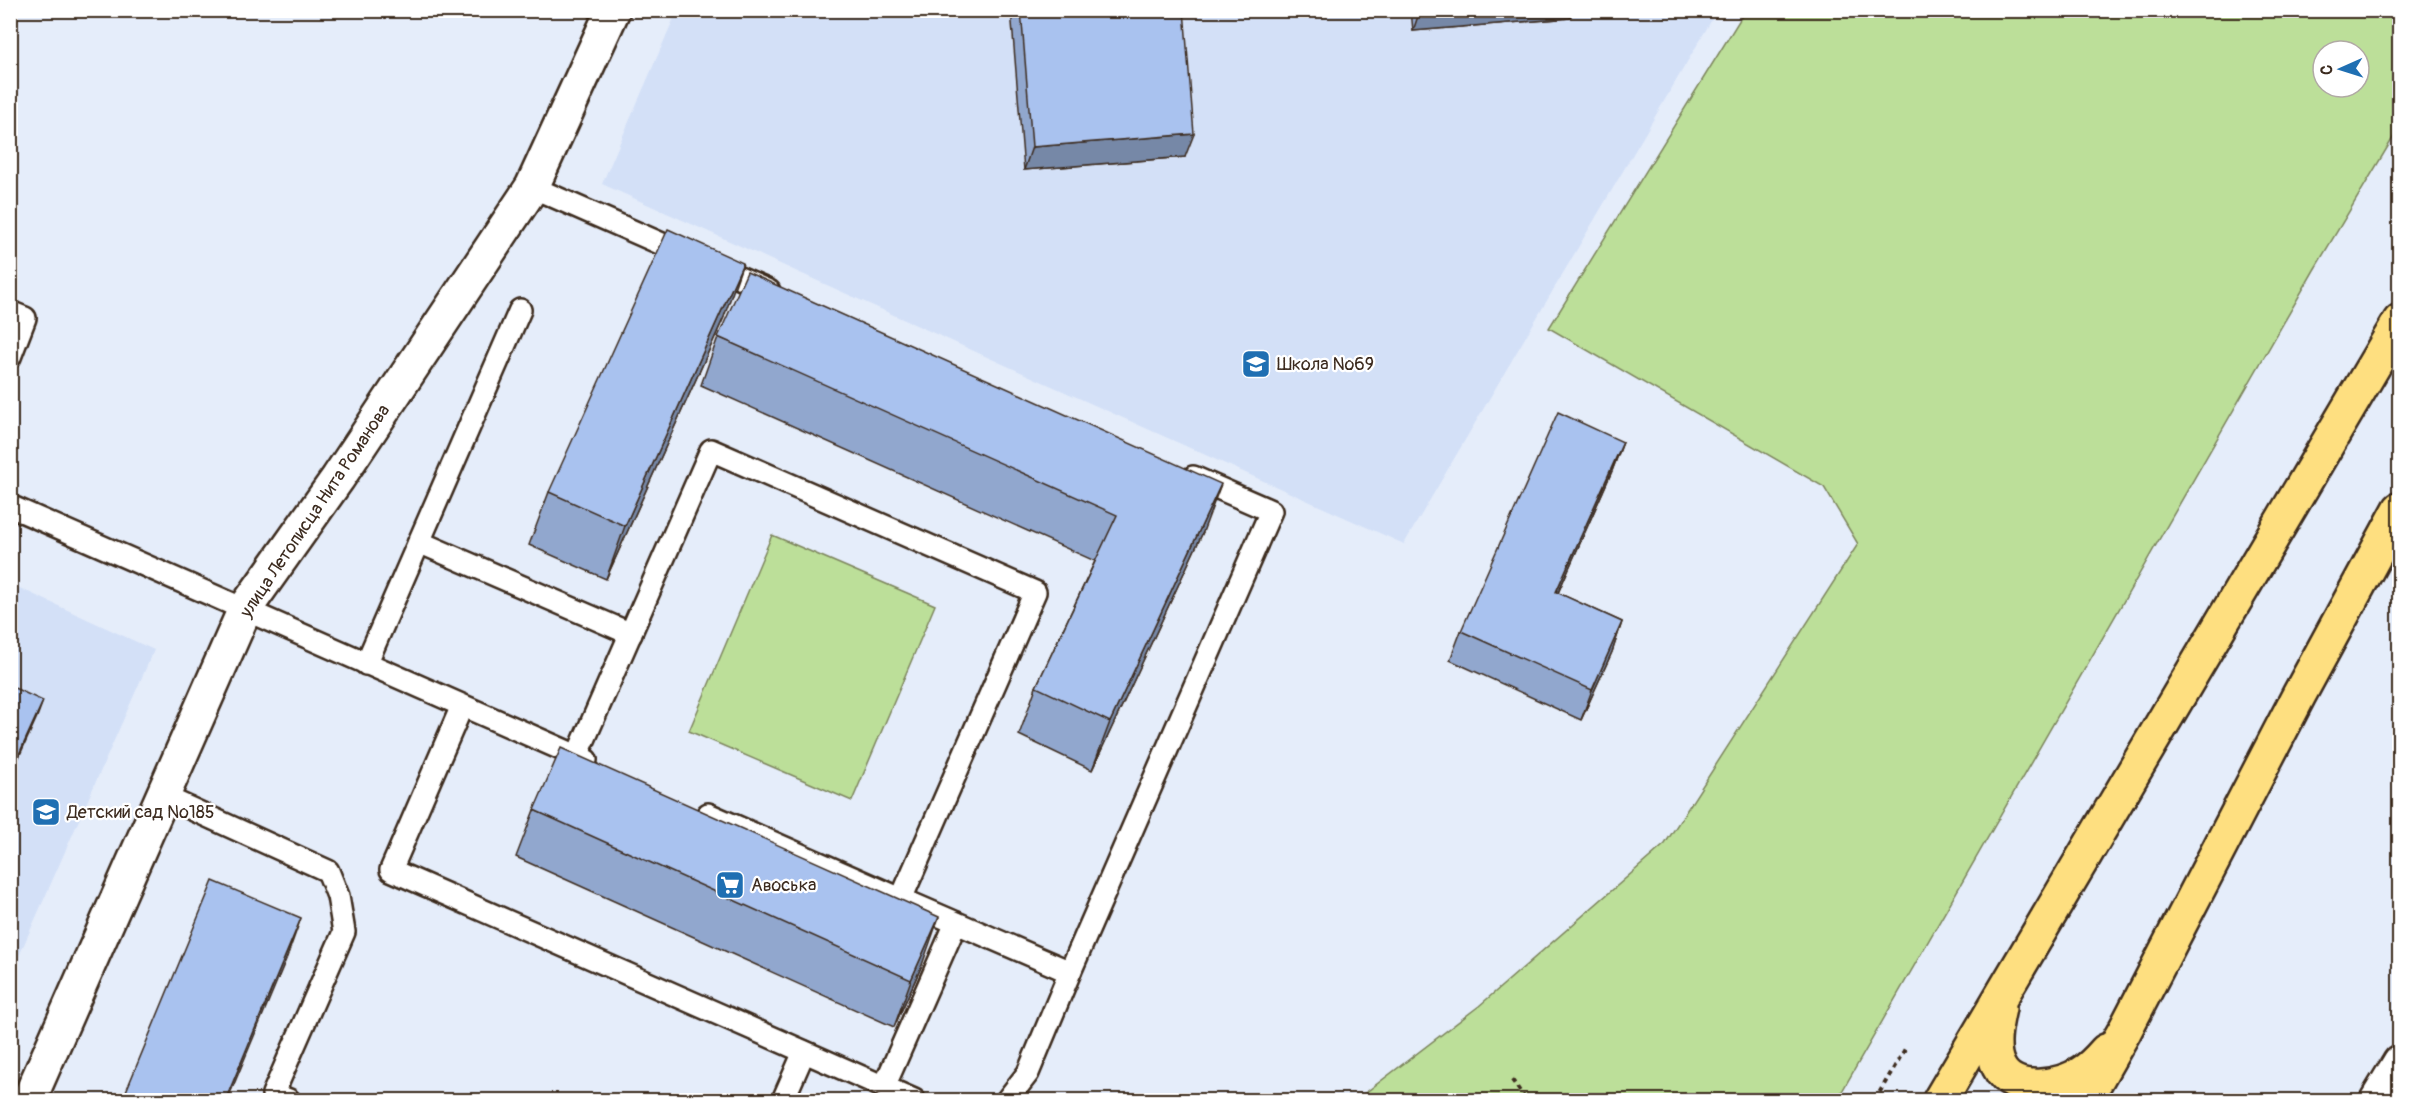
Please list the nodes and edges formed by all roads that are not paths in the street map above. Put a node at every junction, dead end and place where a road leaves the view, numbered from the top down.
1 (613, 10) edge
2 (532, 187) junction
3 (784, 297) edge
4 (520, 310) dead end
5 (10, 312) edge
6 (2400, 321) edge
7 (10, 357) edge
8 (1174, 468) edge
9 (10, 506) edge
10 (2400, 509) edge
11 (419, 542) junction
12 (245, 609) junction
13 (631, 634) junction
14 (366, 664) junction
15 (462, 706) junction
16 (577, 756) junction
17 (610, 771) edge
18 (163, 796) junction
19 (685, 804) edge
20 (901, 899) junction
21 (956, 923) junction
22 (1070, 972) junction
23 (2001, 994) junction
24 (2125, 1030) junction
25 (804, 1052) junction
26 (2400, 1062) edge
27 (884, 1087) junction
28 (29, 1101) edge
29 (289, 1101) edge
30 (783, 1101) edge
31 (914, 1101) edge
32 (1007, 1101) edge
33 (1940, 1101) edge
34 (2085, 1101) edge
35 (2377, 1101) edge

1 - 2 street, улица Летописца Нита Романова
2 - 3 lane
2 - 12 street, улица Летописца Нита Романова
4 - 11 lane
5 - 7 lane
6 - 23 main road
8 - 22 lane
9 - 12 lane
10 - 24 main road
11 - 13 lane
11 - 14 lane
12 - 14 lane
12 - 18 street, улица Летописца Нита Романова
13 - 16 lane
13 - 20 lane
14 - 15 lane
15 - 16 lane
15 - 25 lane
16 - 17 lane
18 - 28 street, улица Летописца Нита Романова
18 - 29 lane
19 - 20 lane
20 - 21 lane
21 - 22 lane
21 - 27 lane
22 - 32 lane
23 - 24 main road
23 - 33 main road
24 - 34 main road
25 - 27 lane
25 - 30 lane
26 - 35 street
27 - 31 lane

